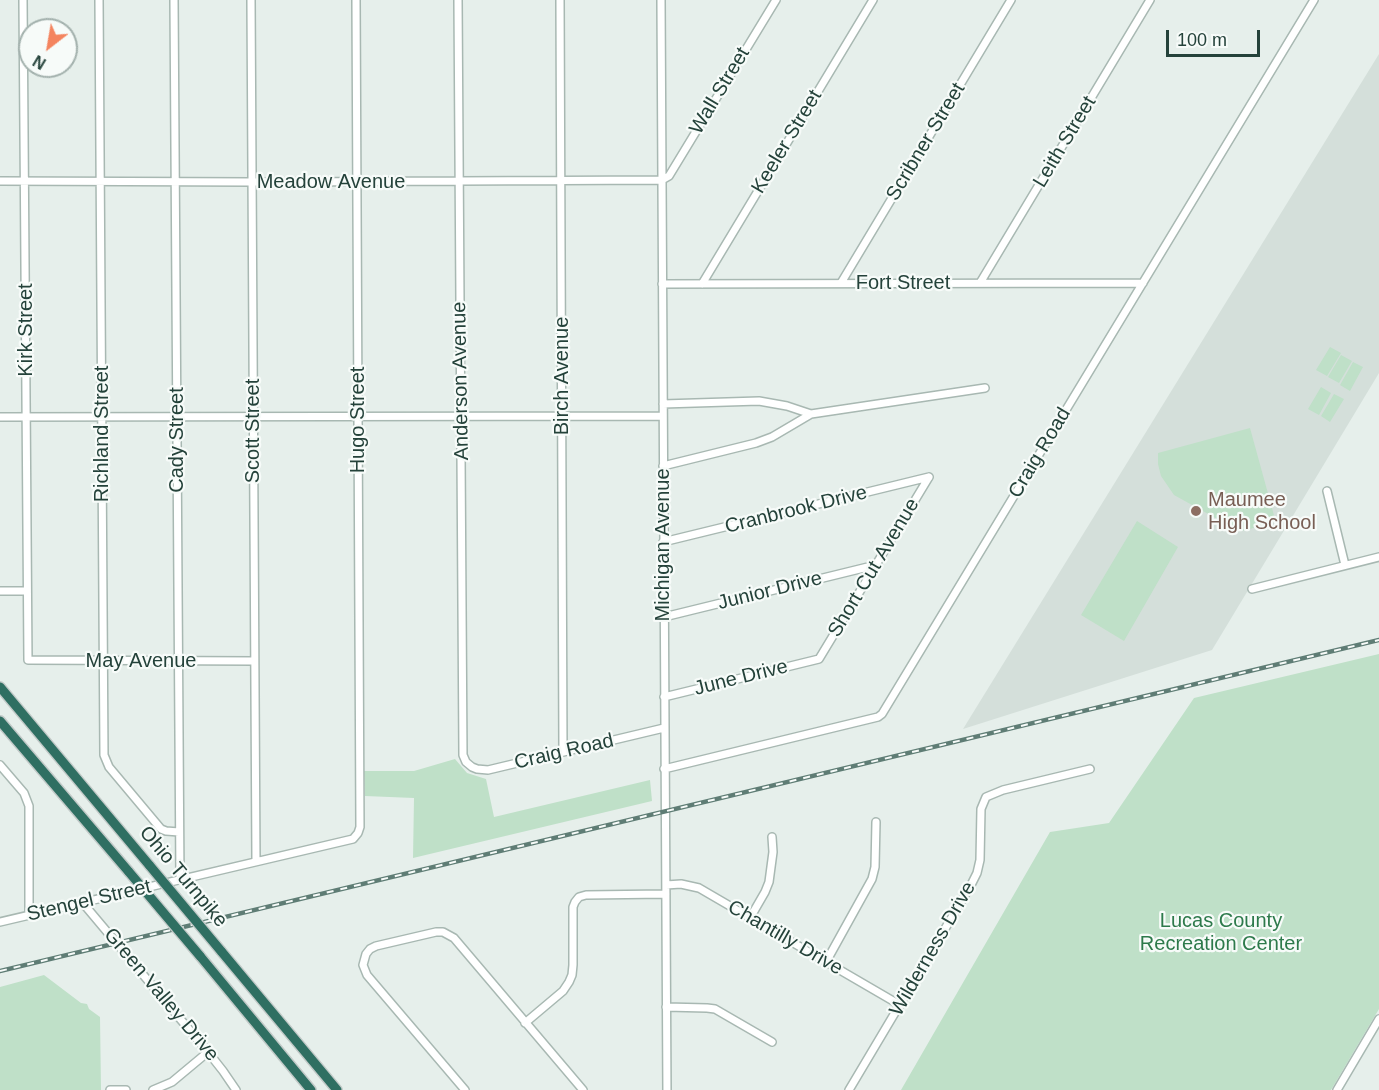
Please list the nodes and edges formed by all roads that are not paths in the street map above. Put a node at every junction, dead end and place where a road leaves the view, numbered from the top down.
1 (23, 0) edge
2 (99, 0) edge
3 (174, 0) edge
4 (251, 0) edge
5 (356, 0) edge
6 (458, 0) edge
7 (560, 0) edge
8 (661, 0) edge
9 (776, 0) edge
10 (873, 0) edge
11 (1011, 0) edge
12 (1150, 0) edge
13 (1314, 0) edge
14 (662, 180) junction
15 (25, 181) junction
16 (459, 181) junction
17 (561, 181) junction
18 (0, 182) edge
19 (100, 182) junction
20 (175, 182) junction
21 (252, 182) junction
22 (357, 182) junction
23 (842, 283) junction
24 (980, 283) junction
25 (1143, 283) junction
26 (662, 284) junction
27 (702, 284) junction
28 (985, 388) dead end
29 (663, 404) junction
30 (811, 414) junction
31 (562, 416) junction
32 (663, 416) junction
33 (0, 417) edge
34 (27, 417) junction
35 (102, 417) junction
36 (177, 417) junction
37 (253, 417) junction
38 (358, 417) junction
39 (462, 417) junction
40 (663, 466) junction
41 (929, 477) joint
42 (1327, 490) dead end
43 (663, 542) junction
44 (1379, 558) edge
45 (876, 565) junction
46 (1345, 565) junction
47 (1252, 589) dead end
48 (0, 591) edge
49 (27, 591) junction
50 (664, 616) junction
51 (819, 659) joint
52 (28, 660) joint
53 (104, 661) junction
54 (178, 661) junction
55 (254, 661) junction
56 (0, 687) edge
57 (664, 697) junction
58 (0, 721) edge
59 (664, 728) junction
60 (563, 752) junction
61 (466, 762) joint
62 (0, 765) edge
63 (664, 768) junction
64 (1090, 769) dead end
65 (876, 822) dead end
66 (179, 832) junction
67 (772, 837) dead end
68 (353, 839) joint
69 (256, 861) junction
70 (180, 879) junction
71 (666, 885) junction
72 (666, 894) junction
73 (82, 902) junction
74 (29, 915) junction
75 (750, 918) junction
76 (0, 922) edge
77 (825, 962) junction
78 (900, 1005) junction
79 (666, 1007) junction
80 (1379, 1020) edge
81 (525, 1023) junction
82 (772, 1042) dead end
83 (208, 1052) junction
84 (110, 1090) edge
85 (126, 1090) edge
86 (153, 1090) edge
87 (236, 1090) edge
88 (311, 1090) edge
89 (338, 1090) edge
90 (465, 1090) edge
91 (583, 1090) edge
92 (667, 1090) edge
93 (849, 1090) edge
94 (1337, 1090) edge

1 - 15 street, Kirk Street
2 - 19 street, Richland Street
3 - 20 street, Cady Street
4 - 21 street, Scott Street
5 - 22 street, Hugo Street
6 - 16 street, Anderson Avenue
7 - 17 street, Birch Avenue
8 - 14 street, Michigan Avenue
9 - 14 street, Wall Street
10 - 27 street, Keeler Street
11 - 23 street, Scribner Street
12 - 24 street, Leith Street
13 - 25 street, Craig Road
14 - 17 street, Meadow Avenue
14 - 26 street, Michigan Avenue
15 - 18 street, Meadow Avenue
15 - 19 street, Meadow Avenue
15 - 34 street, Kirk Street
16 - 17 street, Meadow Avenue
16 - 22 street, Meadow Avenue
16 - 39 street, Anderson Avenue
17 - 31 street, Birch Avenue
19 - 20 street, Meadow Avenue
19 - 35 street, Richland Street
20 - 21 street, Meadow Avenue
20 - 36 street, Cady Street
21 - 22 street, Meadow Avenue
21 - 37 street, Scott Street
22 - 38 street, Hugo Street
23 - 24 street, Fort Street
23 - 27 street, Fort Street
24 - 25 street, Fort Street
25 - 63 street, Craig Road
26 - 27 street, Fort Street
26 - 29 street, Michigan Avenue
28 - 30 street
29 - 30 street
29 - 32 street, Michigan Avenue
30 - 40 street
31 - 32 street
31 - 39 street
31 - 60 street, Birch Avenue
32 - 40 street, Michigan Avenue
33 - 34 street
34 - 35 street
34 - 49 street, Kirk Street
35 - 36 street
35 - 53 street, Richland Street
36 - 37 street
36 - 54 street, Cady Street
37 - 38 street
37 - 55 street, Scott Street
38 - 39 street
38 - 68 street, Hugo Street
39 - 61 street, Anderson Avenue
40 - 43 street, Michigan Avenue
41 - 43 street, Cranbrook Drive
41 - 45 street, Short Cut Avenue
42 - 46 street
43 - 50 street, Michigan Avenue
44 - 46 street
45 - 50 street, Junior Drive
45 - 51 street, Short Cut Avenue
46 - 47 street
48 - 49 street
49 - 52 street, Kirk Street
50 - 57 street, Michigan Avenue
51 - 57 street, June Drive
52 - 53 street, May Avenue
53 - 54 street, May Avenue
53 - 66 street, Richland Street
54 - 55 street, May Avenue
54 - 66 street, Cady Street
55 - 69 street, Scott Street
56 - 89 highway, Ohio Turnpike, bridge
57 - 59 street, Michigan Avenue
58 - 88 highway, Ohio Turnpike, bridge
59 - 60 street, Craig Road
59 - 63 street, Michigan Avenue
60 - 61 street, Craig Road
62 - 74 street
63 - 71 street, Michigan Avenue
64 - 78 street, Wilderness Drive
65 - 77 street
66 - 70 street, Cady Street
67 - 75 street
68 - 69 street, Stengel Street
69 - 70 street, Stengel Street
70 - 73 street, Stengel Street
71 - 72 street, Michigan Avenue
71 - 75 street, Chantilly Drive
72 - 79 street, Michigan Avenue
72 - 81 street
73 - 74 street, Stengel Street
73 - 83 street, Green Valley Drive
74 - 76 street, Stengel Street
75 - 77 street, Chantilly Drive
77 - 78 street, Chantilly Drive
78 - 93 street, Wilderness Drive
79 - 82 street
79 - 92 street, Michigan Avenue
80 - 94 street
81 - 90 street
81 - 91 street
83 - 86 street
83 - 87 street, Green Valley Drive
84 - 85 street

